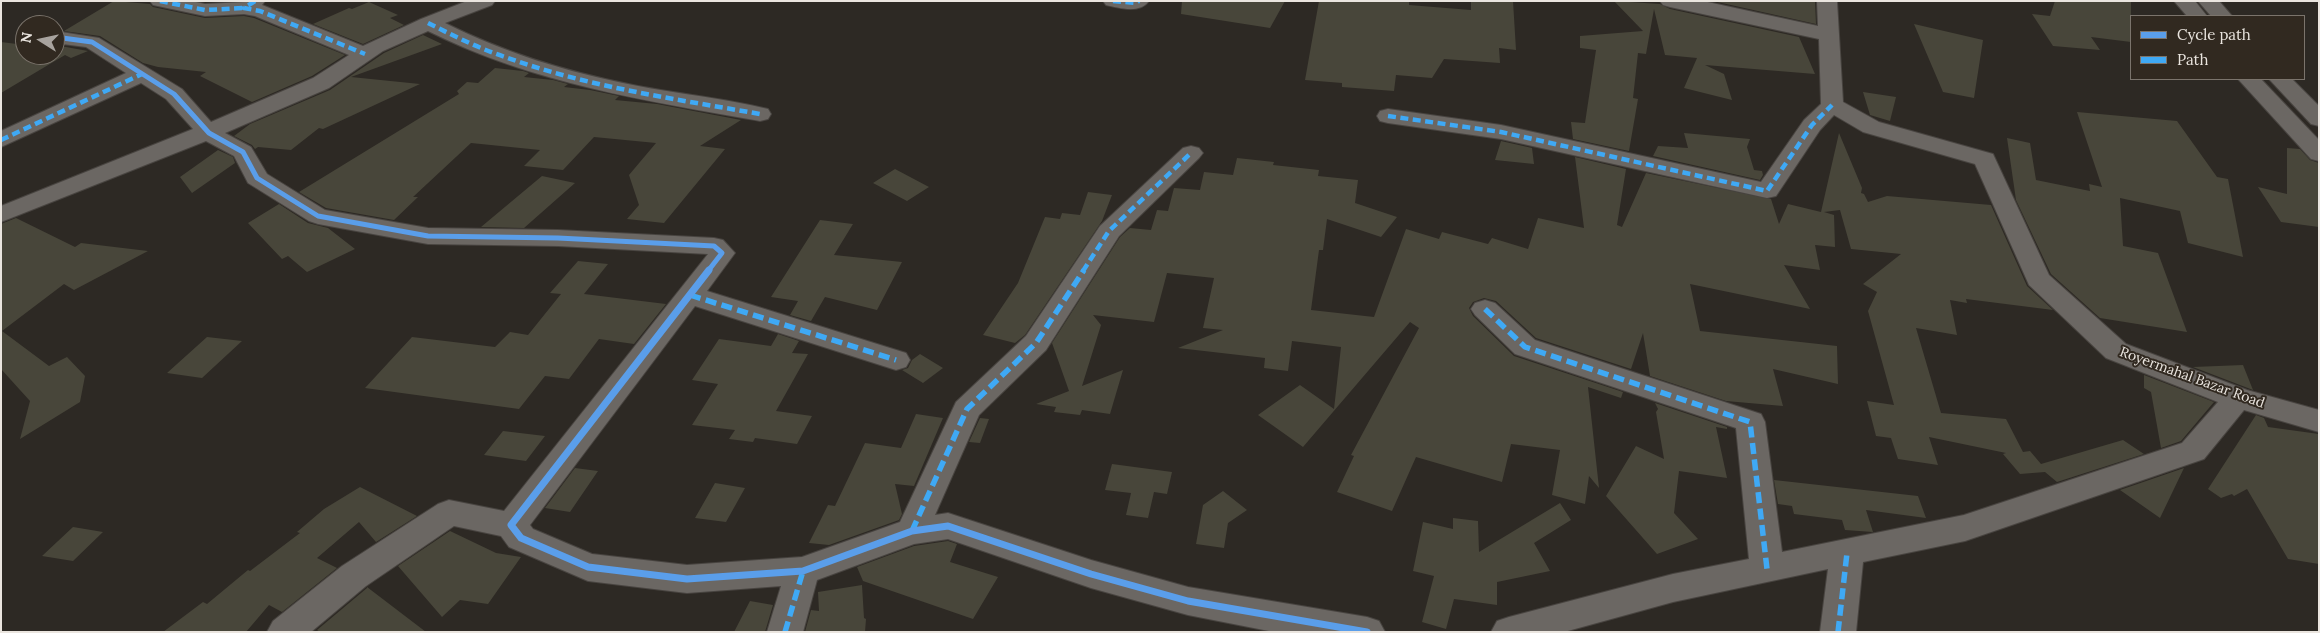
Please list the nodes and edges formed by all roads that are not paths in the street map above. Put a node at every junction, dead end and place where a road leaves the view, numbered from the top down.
1 (160, 1) edge
2 (485, 1) edge
3 (1113, 1) edge
4 (1139, 1) edge
5 (1670, 1) edge
6 (1827, 1) edge
7 (2184, 1) edge
8 (2208, 1) edge
9 (249, 4) edge
10 (2196, 15) edge
11 (2221, 15) edge
12 (428, 23) junction
13 (1829, 35) junction
14 (65, 38) edge
15 (365, 54) junction
16 (142, 74) junction
17 (2250, 80) edge
18 (2281, 80) edge
19 (1832, 105) junction
20 (760, 114) dead end
21 (1388, 116) dead end
22 (2319, 119) edge
23 (209, 133) junction
24 (1, 140) edge
25 (1191, 153) dead end
26 (2319, 154) edge
27 (1, 216) edge
28 (690, 295) junction
29 (1485, 309) dead end
30 (896, 360) dead end
31 (2238, 398) junction
32 (2319, 421) edge
33 (511, 525) junction
34 (912, 531) junction
35 (1847, 552) junction
36 (1767, 569) junction
37 (803, 570) junction
38 (285, 632) edge
39 (785, 632) edge
40 (1367, 632) edge
41 (1509, 632) edge
42 (1838, 632) edge

1 - 9 street
2 - 12 street
3 - 4 street
5 - 13 street
6 - 13 street
7 - 10 street
8 - 11 street
9 - 15 street
12 - 15 street
12 - 20 street
13 - 19 street
14 - 16 street
15 - 23 street
16 - 23 street
16 - 24 street
17 - 26 street
18 - 22 street
19 - 21 street
19 - 31 street, Royermahal Bazar Road
23 - 27 street
23 - 28 street
25 - 34 street
28 - 30 street
28 - 33 street
29 - 36 street
31 - 32 street, Royermahal Bazar Road
31 - 35 street
33 - 37 street
33 - 38 street
34 - 37 street
34 - 40 street
35 - 36 street
35 - 42 street
36 - 41 street
37 - 39 street

